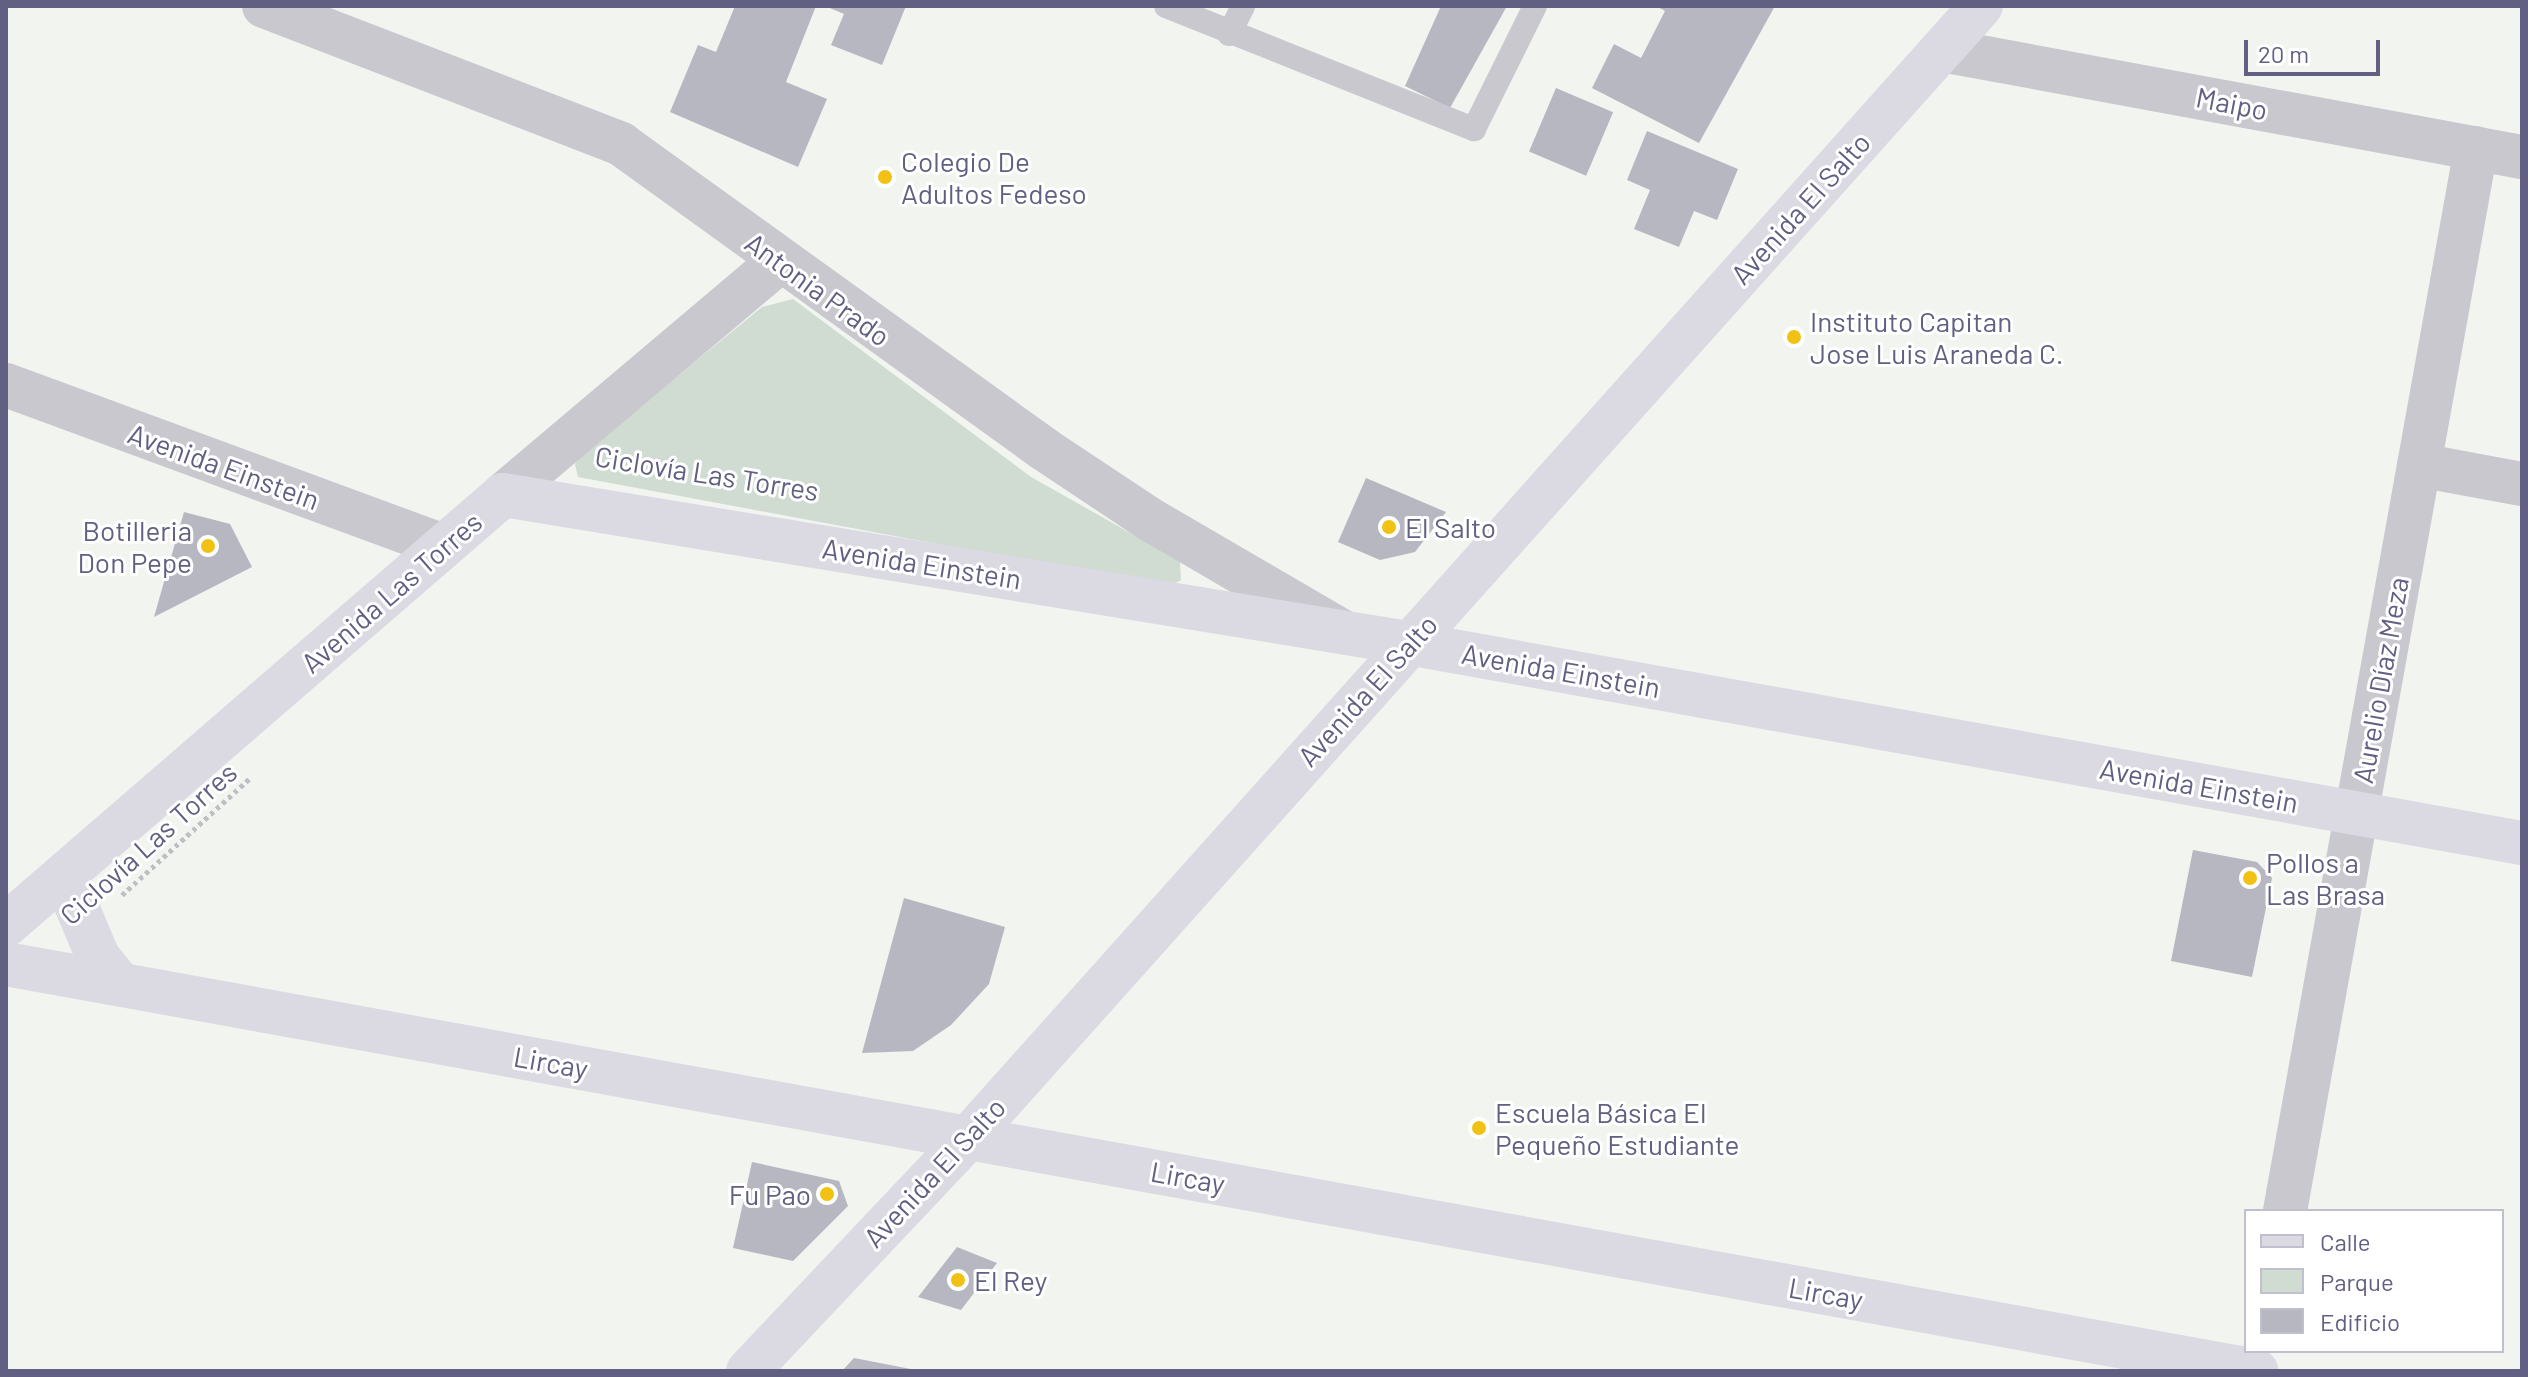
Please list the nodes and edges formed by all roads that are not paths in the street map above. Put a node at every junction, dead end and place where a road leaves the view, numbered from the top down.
1 (264, 6) edge
2 (1166, 6) edge
3 (1243, 6) edge
4 (1535, 6) edge
5 (1981, 6) edge
6 (1229, 34) junction
7 (1942, 50) junction
8 (2476, 148) junction
9 (2522, 157) edge
10 (779, 262) junction
11 (6, 385) edge
12 (69, 409) junction
13 (6, 420) edge
14 (2419, 465) junction
15 (2522, 484) edge
16 (503, 495) junction
17 (443, 546) junction
18 (1344, 632) junction
19 (1408, 643) junction
20 (2356, 813) junction
21 (2522, 843) edge
22 (64, 876) junction
23 (6, 925) edge
24 (6, 964) edge
25 (120, 984) junction
26 (968, 1138) junction
27 (2285, 1209) edge
28 (748, 1371) edge
29 (2256, 1371) edge

1 - 10 street, Antonia Prado
2 - 6 lane
3 - 6 lane
4 - 6 lane
5 - 7 street, Avenida El Salto
7 - 8 street, Maipo
7 - 19 street, Avenida El Salto
8 - 9 street, Maipo
8 - 14 street, Aurelio Díaz Meza
10 - 16 street, Avenida Las Torres
10 - 18 street, Antonia Prado
11 - 12 street, Avenida Einstein
12 - 13 street
12 - 17 street, Avenida Einstein
14 - 15 street
14 - 20 street, Aurelio Díaz Meza
16 - 17 street, Avenida Las Torres
16 - 18 street, Avenida Einstein
17 - 22 street, Avenida Las Torres
18 - 19 street, Avenida Einstein
19 - 20 street, Avenida Einstein
19 - 26 street, Avenida El Salto
20 - 21 street, Avenida Einstein
20 - 27 street, Aurelio Díaz Meza
22 - 23 street, Avenida Las Torres
22 - 25 street
24 - 25 street, Lircay
25 - 26 street, Lircay
26 - 28 street, Avenida El Salto
26 - 29 street, Lircay

